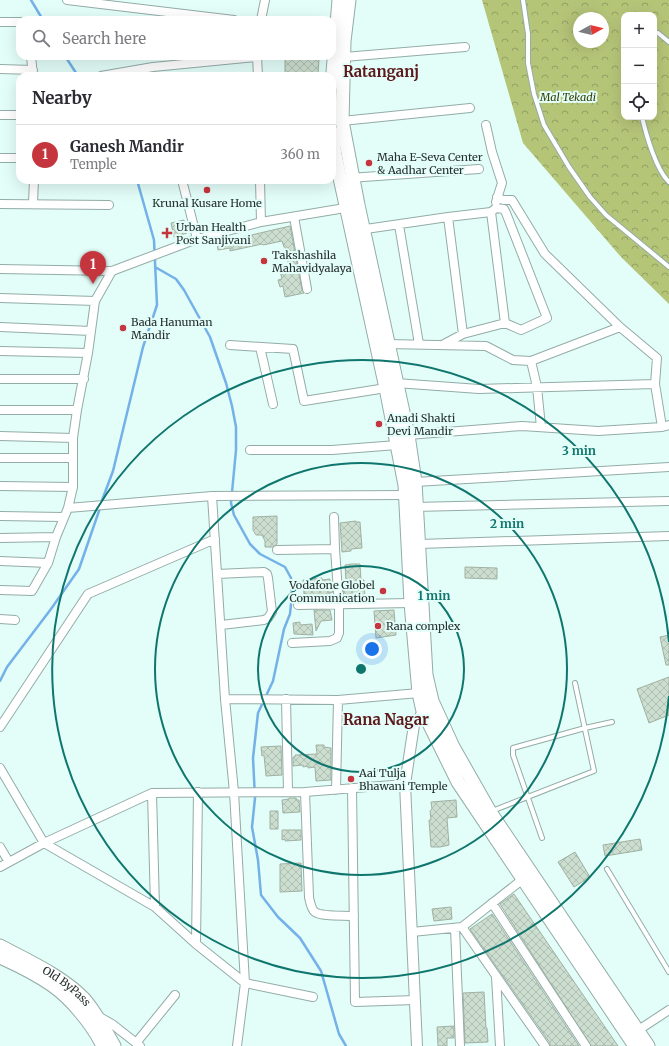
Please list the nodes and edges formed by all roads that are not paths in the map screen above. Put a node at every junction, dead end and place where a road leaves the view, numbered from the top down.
1 (67, 0) edge
2 (265, 0) edge
3 (339, 0) edge
4 (349, 0) edge
5 (523, 0) edge
6 (201, 16) edge
7 (262, 16) edge
8 (0, 22) edge
9 (16, 22) edge
10 (657, 33) edge
11 (336, 36) edge
12 (669, 42) edge
13 (465, 47) dead end
14 (344, 57) junction
15 (32, 60) edge
16 (226, 60) edge
17 (257, 60) edge
18 (334, 60) edge
19 (153, 67) junction
20 (0, 69) edge
21 (25, 72) edge
22 (33, 72) edge
23 (124, 72) edge
24 (154, 72) edge
25 (258, 72) edge
26 (333, 72) edge
27 (470, 108) dead end
28 (0, 115) edge
29 (16, 115) edge
30 (643, 120) edge
31 (342, 121) junction
32 (486, 125) dead end
33 (336, 157) edge
34 (0, 158) edge
35 (16, 158) edge
36 (480, 169) dead end
37 (346, 178) junction
38 (669, 182) edge
39 (34, 184) edge
40 (183, 184) edge
41 (260, 184) edge
42 (497, 197) junction
43 (33, 203) junction
44 (0, 204) edge
45 (109, 205) dead end
46 (352, 206) junction
47 (494, 210) junction
48 (294, 216) junction
49 (448, 217) junction
50 (261, 222) junction
51 (399, 224) junction
52 (358, 231) junction
53 (197, 239) junction
54 (669, 267) edge
55 (0, 269) edge
56 (112, 271) junction
57 (307, 289) dead end
58 (0, 298) edge
59 (95, 301) junction
60 (505, 323) junction
61 (0, 327) edge
62 (620, 327) junction
63 (91, 331) junction
64 (464, 334) junction
65 (387, 344) junction
66 (419, 344) junction
67 (230, 345) dead end
68 (443, 345) junction
69 (260, 347) junction
70 (0, 351) edge
71 (88, 353) junction
72 (531, 361) junction
73 (0, 379) edge
74 (84, 379) junction
75 (655, 384) junction
76 (391, 386) junction
77 (537, 387) junction
78 (273, 404) dead end
79 (0, 410) edge
80 (77, 410) junction
81 (666, 426) edge
82 (541, 427) junction
83 (408, 435) junction
84 (0, 436) edge
85 (73, 438) junction
86 (397, 444) junction
87 (250, 450) dead end
88 (0, 458) edge
89 (73, 458) junction
90 (669, 467) edge
91 (0, 486) edge
92 (73, 487) junction
93 (217, 496) junction
94 (412, 498) junction
95 (669, 501) edge
96 (68, 508) junction
97 (0, 516) edge
98 (63, 517) junction
99 (334, 517) dead end
100 (669, 536) edge
101 (56, 537) junction
102 (0, 538) edge
103 (215, 539) junction
104 (419, 544) junction
105 (335, 549) junction
106 (277, 550) dead end
107 (0, 561) edge
108 (48, 563) junction
109 (217, 574) junction
110 (0, 590) edge
111 (411, 603) junction
112 (298, 605) dead end
113 (339, 605) junction
114 (0, 619) edge
115 (15, 620) dead end
116 (221, 624) junction
117 (292, 642) dead end
118 (575, 682) dead end
119 (418, 693) junction
120 (225, 699) junction
121 (286, 699) junction
122 (338, 700) junction
123 (428, 706) junction
124 (612, 722) dead end
125 (0, 727) edge
126 (585, 728) junction
127 (0, 768) edge
128 (405, 784) junction
129 (352, 788) junction
130 (336, 790) junction
131 (198, 792) junction
132 (234, 792) junction
133 (288, 792) junction
134 (305, 792) junction
135 (152, 793) junction
136 (527, 797) junction
137 (490, 812) junction
138 (542, 838) dead end
139 (44, 843) junction
140 (0, 847) edge
141 (9, 862) junction
142 (0, 867) edge
143 (607, 869) dead end
144 (523, 879) junction
145 (492, 904) junction
146 (155, 907) junction
147 (354, 916) junction
148 (459, 927) junction
149 (412, 932) junction
150 (196, 944) junction
151 (0, 946) edge
152 (0, 957) edge
153 (669, 972) edge
154 (496, 977) junction
155 (245, 983) junction
156 (175, 995) dead end
157 (313, 997) dead end
158 (414, 1000) junction
159 (669, 1010) edge
160 (81, 1015) junction
161 (96, 1015) junction
162 (637, 1031) junction
163 (138, 1044) edge
164 (103, 1046) edge
165 (114, 1046) edge
166 (237, 1046) edge
167 (416, 1046) edge
168 (460, 1046) edge
169 (500, 1046) edge
170 (545, 1046) edge
171 (586, 1046) edge
172 (635, 1046) edge
173 (648, 1046) edge

1 - 6 street
2 - 7 street
3 - 11 main road
4 - 14 main road
5 - 54 lane
8 - 9 street
10 - 12 lane
13 - 14 street
14 - 31 main road
15 - 22 street
16 - 19 street
17 - 25 street
18 - 26 main road
19 - 23 street
19 - 24 street
20 - 21 street
27 - 31 street
28 - 29 street
30 - 38 lane
31 - 37 main road
32 - 42 street
33 - 37 main road
34 - 35 street
36 - 37 street
37 - 46 main road
39 - 43 street
40 - 53 street
41 - 50 street
42 - 47 street
42 - 62 street
43 - 44 street
43 - 45 street
46 - 48 street
46 - 52 main road
47 - 49 street
47 - 60 street
47 - 60 street
48 - 50 street
48 - 57 street
49 - 51 street
49 - 64 street
50 - 53 street
51 - 52 street
51 - 66 street
52 - 65 main road
52 - 76 main road
53 - 56 street
55 - 56 street
56 - 59 street
58 - 59 street
59 - 63 street
60 - 64 street
61 - 63 street
62 - 72 street
62 - 75 street
63 - 71 street
64 - 68 street
65 - 66 street
65 - 76 main road
66 - 68 street
67 - 69 street
68 - 72 street
69 - 76 street
69 - 78 street
70 - 71 street
71 - 74 street
72 - 77 street
73 - 74 street
74 - 80 street
75 - 77 street
75 - 81 street
76 - 77 street
76 - 83 main road
76 - 86 main road
77 - 82 street
79 - 80 street
80 - 85 street
81 - 82 street
82 - 83 street
83 - 94 main road
84 - 85 street
85 - 89 street
86 - 87 street
86 - 94 main road
88 - 89 street
89 - 92 street
90 - 94 street
91 - 92 street
92 - 96 street
93 - 94 street
93 - 96 street
93 - 103 street
94 - 95 street
94 - 104 main road
94 - 111 main road
96 - 98 street
97 - 98 street
98 - 101 street
99 - 105 street
100 - 104 street
101 - 102 street
101 - 108 street
103 - 109 street
103 - 125 street
104 - 123 main road
105 - 106 street
105 - 113 street
107 - 108 street
108 - 110 street
109 - 116 street
109 - 116 street
111 - 113 street
111 - 119 main road
112 - 113 street
113 - 117 street
114 - 115 street
116 - 120 street
118 - 126 lane
119 - 122 street
119 - 123 main road
120 - 121 street
120 - 132 street
121 - 122 street
121 - 133 street
122 - 130 street
123 - 128 street
123 - 137 main road
123 - 144 main road
124 - 126 lane
126 - 136 lane
126 - 136 lane
127 - 139 street
128 - 129 street
128 - 149 street
129 - 130 street
129 - 147 street
130 - 134 street
131 - 132 street
131 - 135 street
131 - 150 street
132 - 133 street
132 - 155 street
133 - 134 street
134 - 147 street
135 - 139 street
135 - 146 street
136 - 137 lane
136 - 138 lane
137 - 162 main road
139 - 141 street
139 - 146 street
140 - 141 street
141 - 142 street
143 - 153 lane
144 - 145 street
144 - 172 main road
145 - 148 street
145 - 171 street
146 - 150 street
147 - 158 street
148 - 149 street
148 - 154 street
148 - 168 street
149 - 158 street
150 - 155 street
151 - 161 main road, Old ByPass
152 - 160 main road, Old ByPass
154 - 169 street
154 - 170 street
155 - 157 street
155 - 166 street
156 - 163 street
158 - 167 street
159 - 162 street
160 - 161 street
160 - 164 main road, Old ByPass
161 - 163 street
161 - 165 main road, Old ByPass
162 - 173 main road

